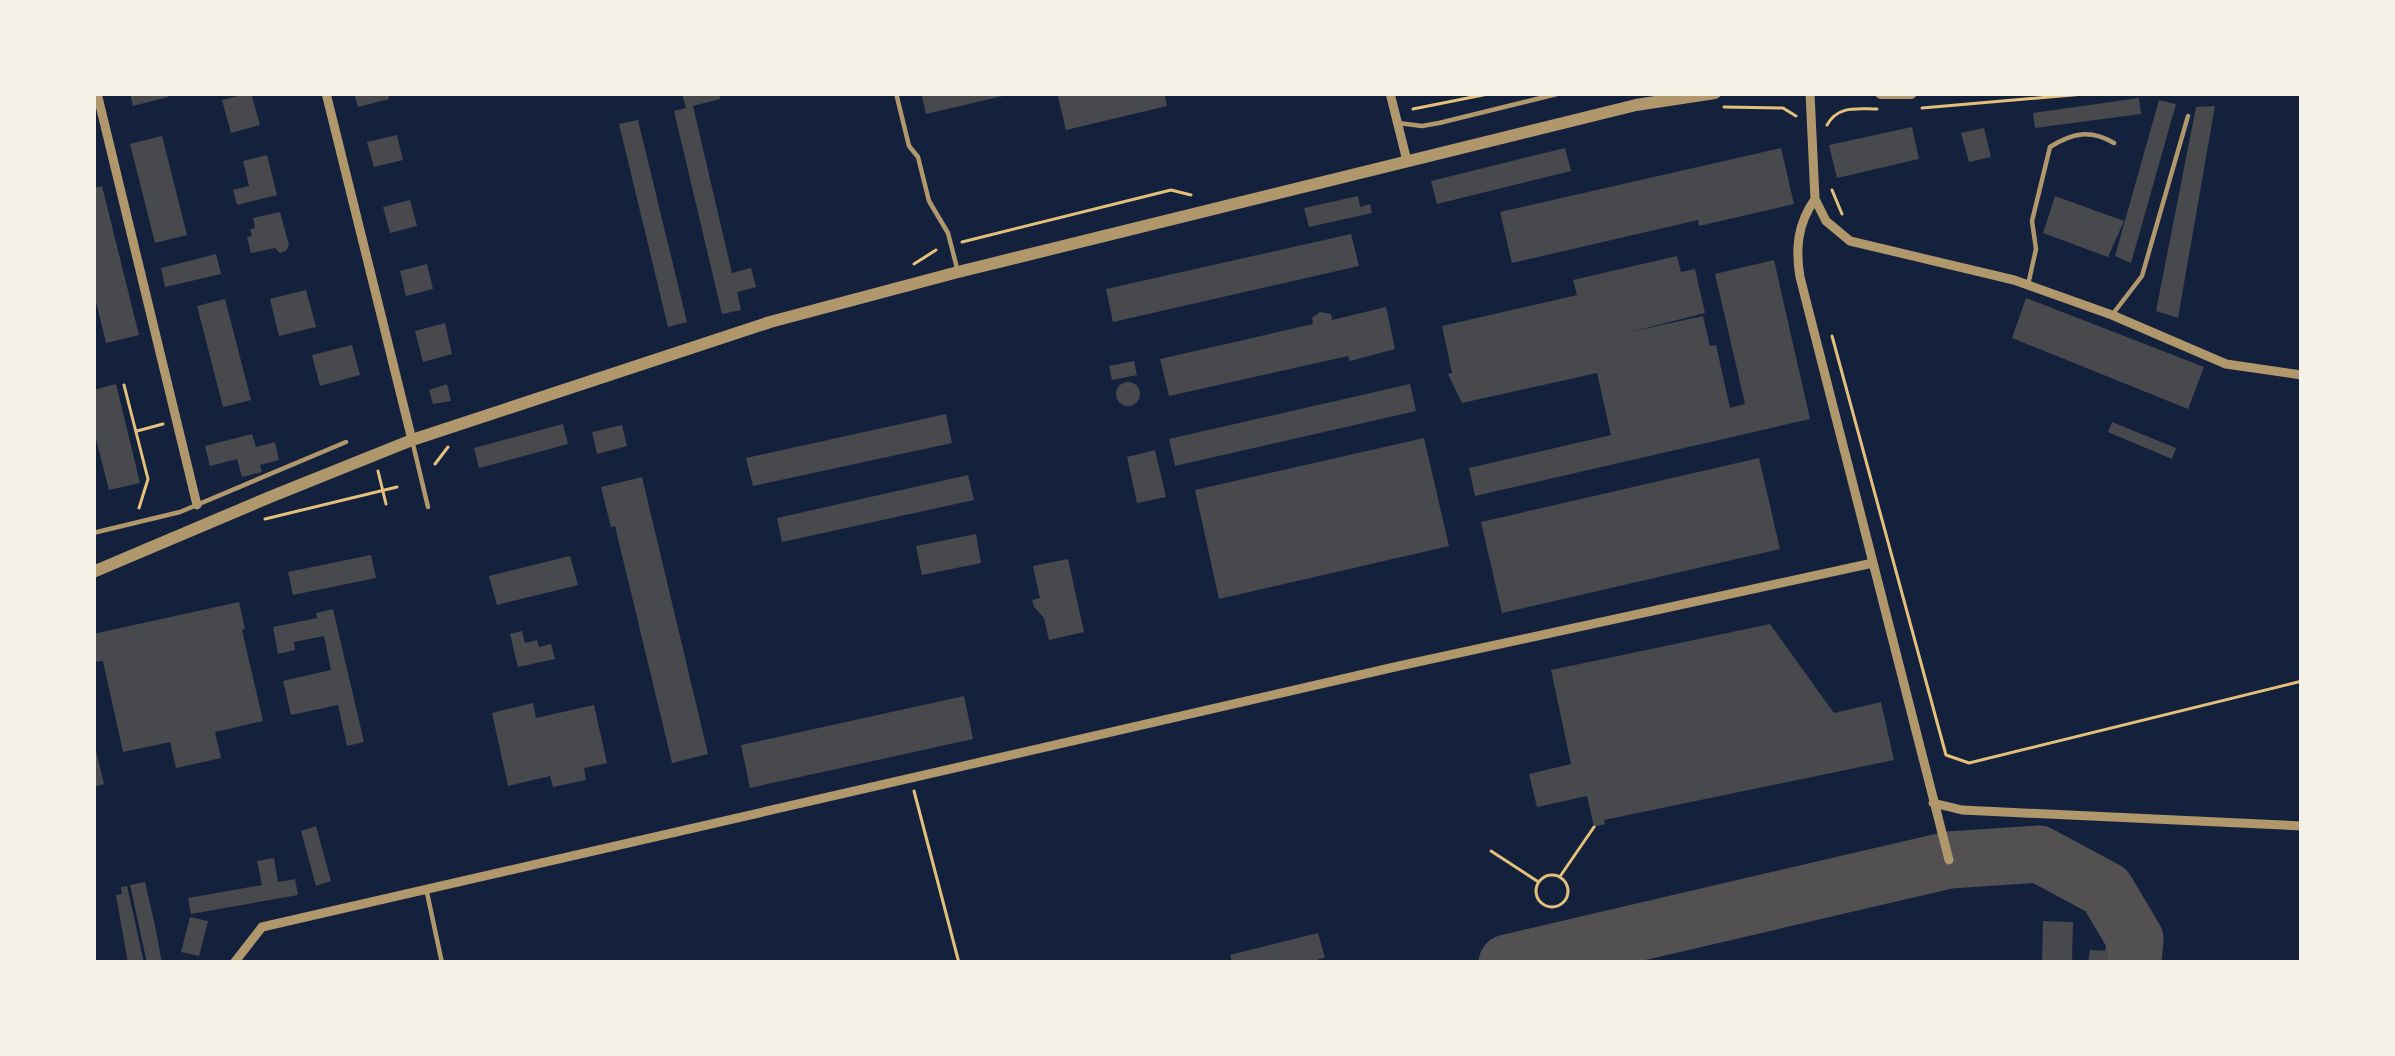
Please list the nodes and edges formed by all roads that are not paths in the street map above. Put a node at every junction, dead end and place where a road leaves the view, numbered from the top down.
1 (97, 93) edge
2 (326, 93) edge
3 (896, 93) edge
4 (1390, 93) edge
5 (1561, 93) edge
6 (1715, 93) edge
7 (1810, 93) edge
8 (1881, 93) edge
9 (1911, 93) edge
10 (2188, 116) dead end
11 (1398, 123) junction
12 (109, 142) junction
13 (2114, 143) dead end
14 (93, 146) edge
15 (1407, 161) junction
16 (1815, 199) junction
17 (958, 272) junction
18 (2028, 285) junction
19 (2112, 316) junction
20 (2302, 375) edge
21 (412, 440) junction
22 (346, 442) dead end
23 (197, 505) junction
24 (428, 507) dead end
25 (93, 533) edge
26 (1873, 563) junction
27 (93, 572) edge
28 (1933, 803) junction
29 (2302, 826) edge
30 (1949, 860) dead end
31 (426, 888) junction
32 (234, 963) edge
33 (442, 963) edge

1 - 12 street
2 - 21 street
3 - 17 lane
4 - 11 street
5 - 11 lane
6 - 15 street
7 - 16 street
8 - 9 street
10 - 19 lane
11 - 15 street
12 - 14 street
12 - 23 street
13 - 18 lane
15 - 17 street
16 - 18 street
16 - 26 street
17 - 21 street
18 - 19 street
19 - 20 street
21 - 24 lane
21 - 27 street
22 - 23 lane
23 - 25 lane
26 - 28 street
26 - 31 street
28 - 29 street
28 - 30 street
31 - 32 street
31 - 33 lane

